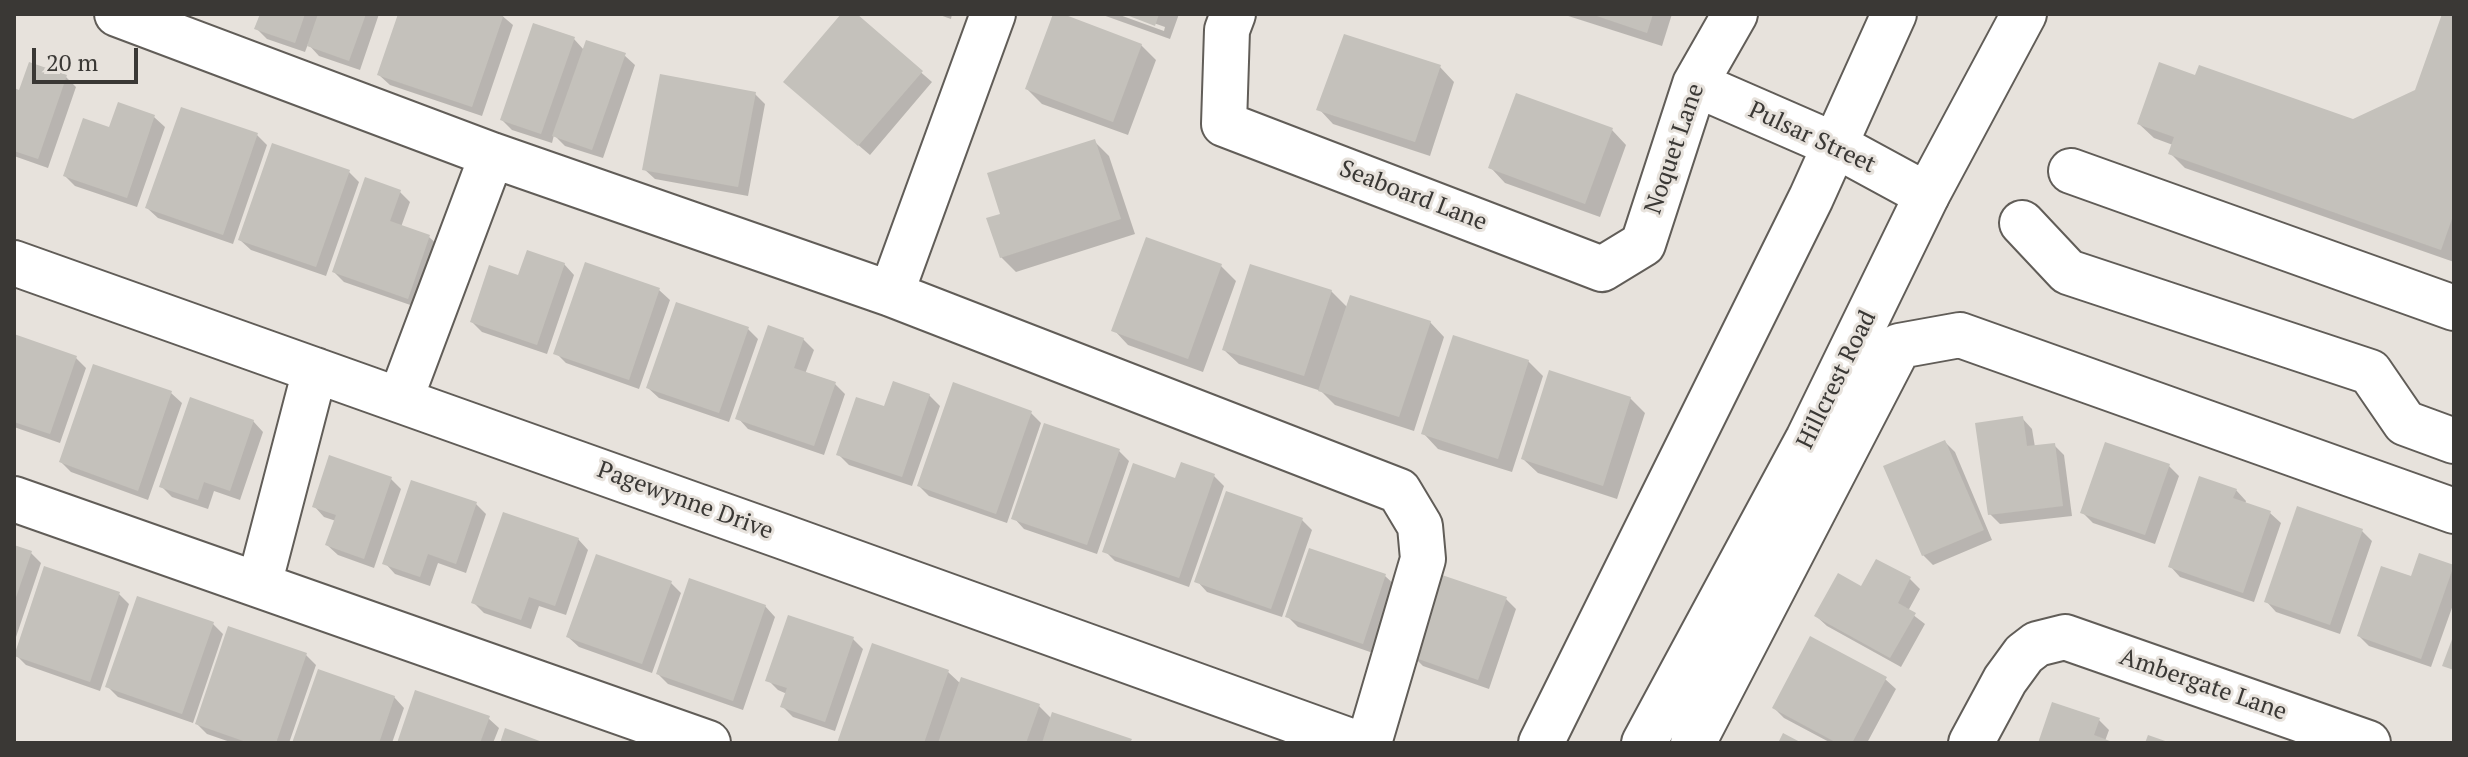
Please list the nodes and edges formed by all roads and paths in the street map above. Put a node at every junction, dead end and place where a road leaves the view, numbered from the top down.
1 (117, 14) edge
2 (993, 14) edge
3 (1233, 14) edge
4 (1735, 14) edge
5 (1894, 14) edge
6 (2024, 14) edge
7 (1695, 84) junction
8 (1835, 145) junction
9 (492, 155) junction
10 (2071, 171) dead end
11 (1927, 195) junction
12 (2022, 223) dead end
13 (14, 263) edge
14 (1602, 269) joint
15 (891, 294) junction
16 (2454, 308) edge
17 (315, 370) junction
18 (400, 400) junction
19 (2454, 441) edge
20 (14, 499) edge
21 (2454, 511) edge
22 (259, 585) junction
23 (708, 743) edge
24 (1356, 743) edge
25 (1369, 743) edge
26 (1541, 743) edge
27 (1644, 743) edge
28 (1693, 743) edge
29 (1971, 743) edge
30 (2368, 743) edge

1 - 9 street
2 - 15 street
3 - 14 street, Seaboard Lane
4 - 7 street, Noquet Lane
5 - 8 street
6 - 11 street, Hillcrest Road
7 - 8 street, Pulsar Street
7 - 14 street, Noquet Lane
8 - 11 street, Pulsar Street
8 - 26 street
9 - 15 street
9 - 18 street
10 - 16 street
11 - 27 street, Hillcrest Road
12 - 19 street
13 - 17 street, Pagewynne Drive
15 - 25 street
17 - 18 street, Pagewynne Drive
17 - 22 street
18 - 24 street, Pagewynne Drive
20 - 22 street
21 - 28 street
22 - 23 street
29 - 30 street, Ambergate Lane

